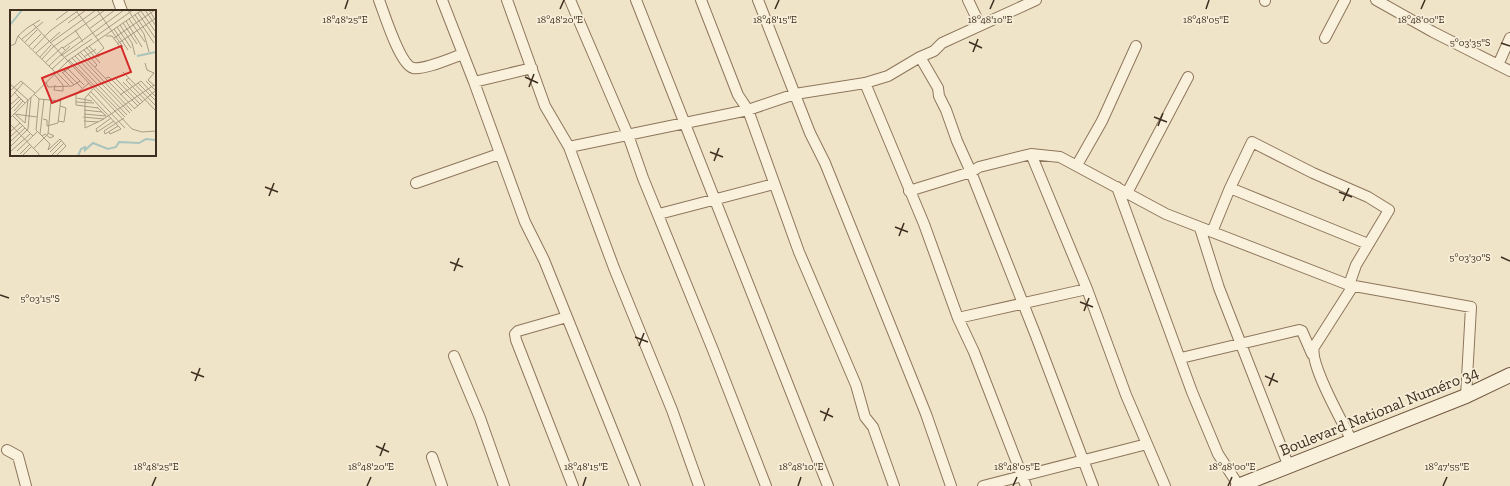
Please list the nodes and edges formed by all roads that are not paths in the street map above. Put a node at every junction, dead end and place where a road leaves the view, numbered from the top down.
1 (118, 0) edge
2 (379, 0) edge
3 (442, 0) edge
4 (507, 0) edge
5 (570, 0) edge
6 (636, 0) edge
7 (701, 0) edge
8 (758, 0) edge
9 (968, 0) edge
10 (1036, 0) edge
11 (1345, 0) edge
12 (1376, 0) edge
13 (122, 10) edge
14 (980, 25) junction
15 (1325, 38) dead end
16 (1510, 38) edge
17 (1136, 46) dead end
18 (463, 54) junction
19 (920, 57) junction
20 (1498, 65) junction
21 (532, 68) junction
22 (1510, 71) edge
23 (1188, 77) dead end
24 (474, 82) junction
25 (865, 83) junction
26 (795, 94) junction
27 (748, 110) junction
28 (686, 123) junction
29 (628, 134) junction
30 (569, 147) junction
31 (499, 154) junction
32 (1031, 154) junction
33 (1078, 166) junction
34 (971, 172) junction
35 (416, 183) dead end
36 (774, 184) junction
37 (1117, 187) junction
38 (1230, 188) junction
39 (909, 191) junction
40 (1127, 193) junction
41 (714, 199) junction
42 (659, 214) junction
43 (1200, 228) junction
44 (1212, 232) junction
45 (1368, 244) junction
46 (1351, 286) junction
47 (1086, 289) junction
48 (1023, 304) junction
49 (567, 317) junction
50 (958, 318) junction
51 (1242, 344) junction
52 (1312, 354) junction
53 (454, 356) dead end
54 (1181, 358) junction
55 (1510, 375) edge
56 (1466, 396) junction
57 (1352, 441) junction
58 (1148, 444) junction
59 (7, 450) dead end
60 (432, 456) dead end
61 (1084, 462) junction
62 (1289, 467) junction
63 (1025, 481) edge
64 (1244, 485) edge
65 (26, 486) edge
66 (442, 486) edge
67 (504, 486) edge
68 (572, 486) edge
69 (635, 486) edge
70 (699, 486) edge
71 (766, 486) edge
72 (828, 486) edge
73 (894, 486) edge
74 (950, 486) edge
75 (983, 486) edge
76 (1093, 486) edge
77 (1165, 486) edge

1 - 13 street
2 - 18 street
3 - 18 street
4 - 21 street
5 - 29 street
6 - 28 street
7 - 27 street
8 - 26 street
9 - 14 street
10 - 14 street
11 - 15 street
12 - 20 street
14 - 19 street
16 - 20 street
17 - 33 street
18 - 24 street
19 - 25 street
19 - 34 street
20 - 22 street
21 - 24 street
21 - 30 street
23 - 40 street
24 - 31 street
25 - 26 street
25 - 39 street
26 - 27 street
26 - 74 street
27 - 28 street
27 - 36 street
28 - 29 street
28 - 41 street
29 - 30 street
29 - 42 street
30 - 70 street
31 - 35 street
31 - 49 street
32 - 33 street
32 - 34 street
32 - 47 street
33 - 37 street
34 - 39 street
34 - 48 street
36 - 41 street
36 - 73 street
37 - 40 street
37 - 54 street
38 - 44 street
38 - 45 street
38 - 45 street
39 - 50 street
40 - 43 street
41 - 42 street
41 - 72 street
42 - 71 street
43 - 44 street
43 - 51 street
44 - 46 street
45 - 46 street
46 - 52 street
46 - 56 street
47 - 48 street
47 - 58 street
48 - 50 street
48 - 61 street
49 - 68 street
49 - 69 street
50 - 63 street
51 - 52 street
51 - 54 street
51 - 62 street
52 - 57 street
53 - 67 street
54 - 64 street
55 - 56 main road, Boulevard National Numéro 34
56 - 57 main road, Boulevard National Numéro 34
57 - 62 main road, Boulevard National Numéro 34
58 - 61 street
58 - 77 street
59 - 65 street
60 - 66 street
61 - 63 street
61 - 76 street
62 - 64 main road, Boulevard National Numéro 34
63 - 75 street

